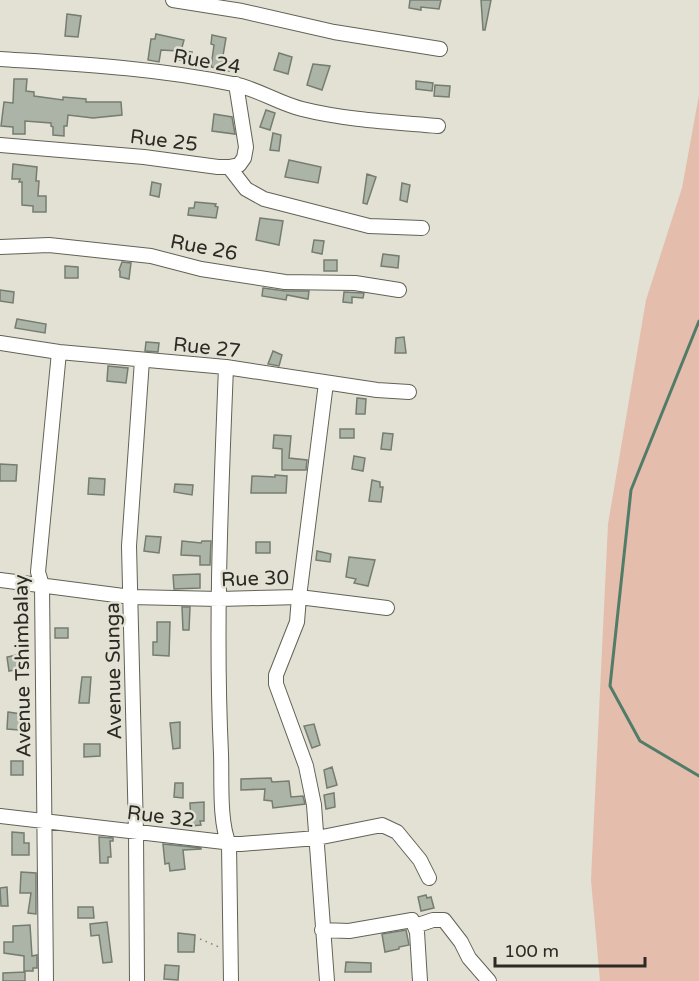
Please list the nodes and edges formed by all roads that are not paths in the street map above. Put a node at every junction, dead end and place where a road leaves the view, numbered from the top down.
1 (173, 0) edge
2 (440, 49) dead end
3 (0, 58) edge
4 (236, 84) junction
5 (438, 126) dead end
6 (0, 145) edge
7 (229, 168) junction
8 (422, 228) dead end
9 (0, 247) edge
10 (399, 290) dead end
11 (0, 343) edge
12 (59, 352) junction
13 (142, 360) junction
14 (226, 367) junction
15 (326, 383) junction
16 (410, 392) dead end
17 (0, 580) edge
18 (42, 585) junction
19 (131, 597) junction
20 (299, 597) junction
21 (219, 599) junction
22 (387, 608) dead end
23 (0, 816) edge
24 (45, 820) junction
25 (136, 832) junction
26 (317, 838) junction
27 (229, 844) junction
28 (429, 878) dead end
29 (416, 926) junction
30 (322, 930) junction
31 (46, 981) edge
32 (137, 981) edge
33 (231, 981) edge
34 (327, 981) edge
35 (420, 981) edge
36 (489, 981) edge

1 - 2 street
3 - 4 street, Rue 24
4 - 5 street, Rue 24
4 - 7 street
6 - 7 street, Rue 25
7 - 8 street
9 - 10 street, Rue 26
11 - 12 street, Rue 27
12 - 13 street, Rue 27
12 - 18 street, Avenue Tshimbalay
13 - 14 street, Rue 27
13 - 19 street, Avenue Sunga
14 - 15 street, Rue 27
14 - 21 street
15 - 16 street, Rue 27
15 - 20 street, Rue 30
17 - 18 street, Rue 30
18 - 19 street, Rue 30
18 - 24 street, Avenue Tshimbalay
19 - 21 street, Rue 30
19 - 25 street, Avenue Sunga
20 - 21 street, Rue 30
20 - 22 street
20 - 26 street
21 - 27 street
23 - 24 street, Rue 32
24 - 25 street, Rue 32
24 - 31 street, Avenue Tshimbalay
25 - 27 street, Rue 32
25 - 32 street, Avenue Sunga
26 - 27 street, Rue 32
26 - 28 street, Rue 32
26 - 30 street
27 - 33 street
29 - 30 street
29 - 35 street
29 - 36 street
30 - 34 street

